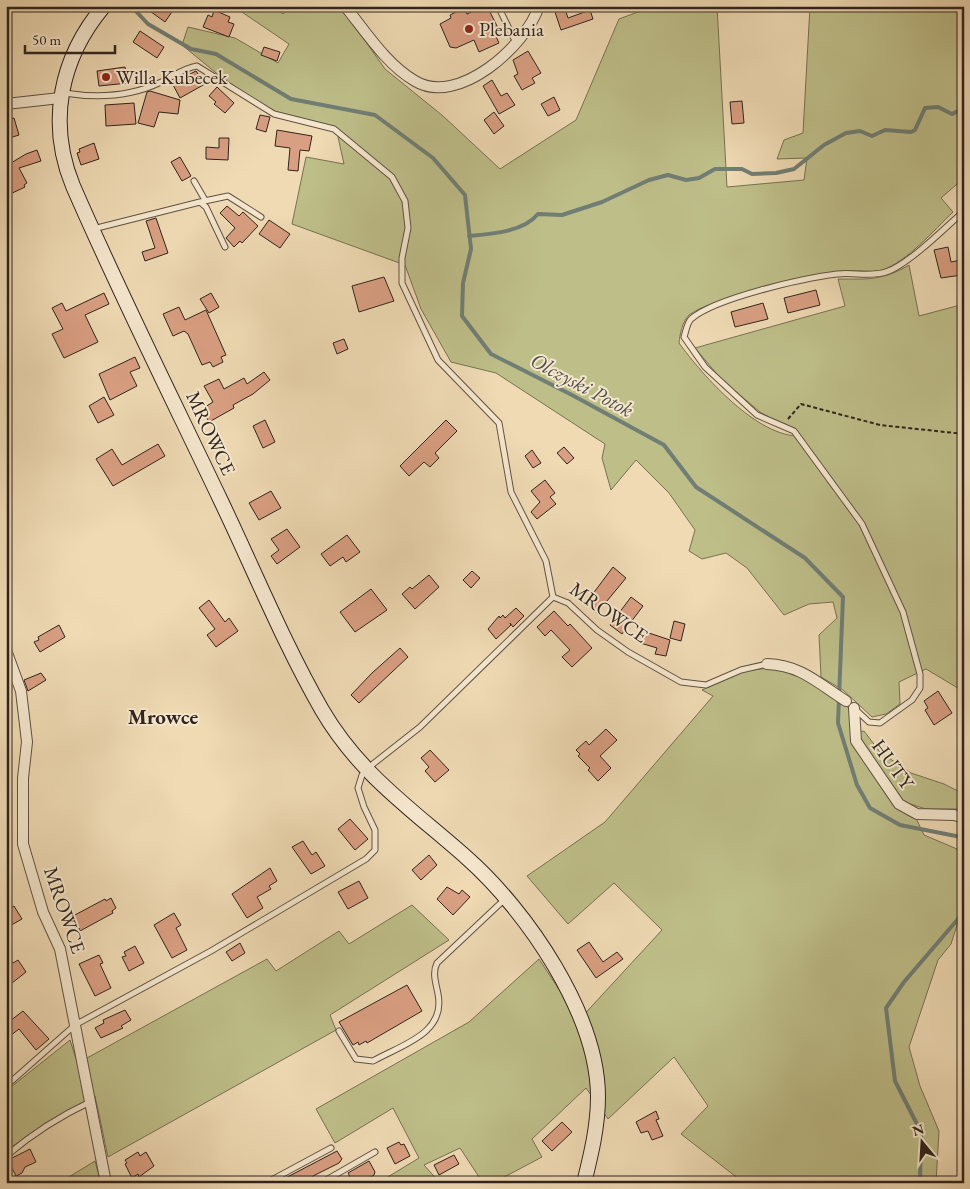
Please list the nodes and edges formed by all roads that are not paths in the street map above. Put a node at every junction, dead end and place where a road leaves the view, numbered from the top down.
1 (345, 6) edge
2 (498, 6) edge
3 (539, 6) edge
4 (103, 7) edge
5 (516, 43) junction
6 (60, 95) junction
7 (6, 104) edge
8 (194, 181) dead end
9 (202, 201) junction
10 (964, 211) edge
11 (262, 217) dead end
12 (92, 229) junction
13 (225, 247) dead end
14 (553, 597) junction
15 (6, 650) edge
16 (767, 664) joint
17 (850, 705) junction
18 (366, 770) junction
19 (964, 818) edge
20 (506, 898) junction
21 (76, 1025) junction
22 (339, 1031) dead end
23 (6, 1086) edge
24 (90, 1102) junction
25 (331, 1148) dead end
26 (375, 1152) dead end
27 (6, 1156) edge
28 (106, 1183) edge
29 (266, 1183) edge
30 (321, 1183) edge
31 (584, 1183) edge

1 - 5 street
2 - 5 lane
3 - 5 street
4 - 6 street, MROWCE
6 - 7 street
6 - 12 street, MROWCE
6 - 14 lane
8 - 9 lane
9 - 11 lane
9 - 12 lane
9 - 13 lane
10 - 17 lane
12 - 18 street, MROWCE
14 - 16 lane, MROWCE
14 - 18 lane, MROWCE
15 - 21 street, MROWCE
16 - 17 street, MROWCE
17 - 19 street, HUTY
18 - 20 street, MROWCE
18 - 21 lane
20 - 22 lane
20 - 31 street, MROWCE
21 - 23 lane
21 - 24 street, MROWCE
24 - 27 lane
24 - 28 street, MROWCE
25 - 29 lane
26 - 30 lane

